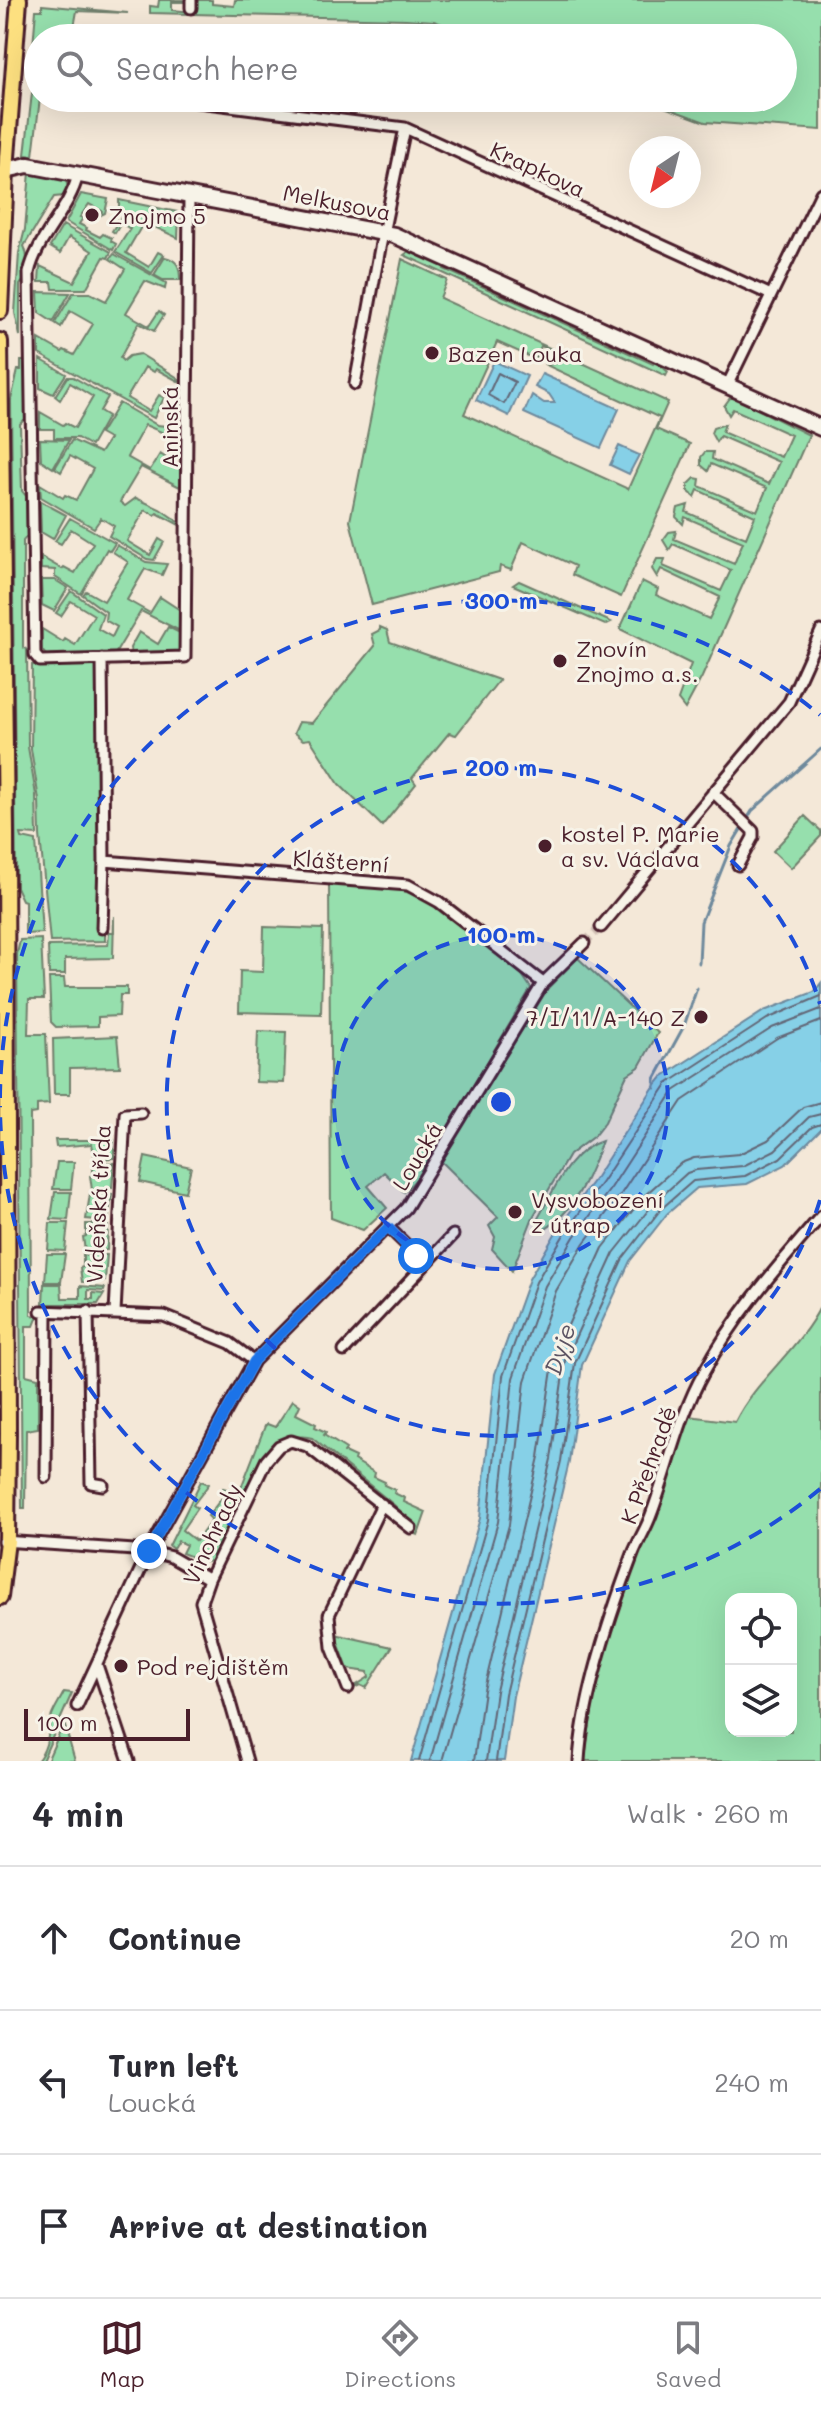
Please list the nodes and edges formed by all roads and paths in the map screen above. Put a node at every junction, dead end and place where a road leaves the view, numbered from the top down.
1 (19, 0) edge
2 (278, 112) edge
3 (405, 128) junction
4 (3, 170) edge
5 (78, 175) junction
6 (821, 193) edge
7 (189, 198) junction
8 (383, 232) junction
9 (771, 295) junction
10 (0, 311) edge
11 (0, 341) edge
12 (355, 384) dead end
13 (727, 386) junction
14 (821, 428) edge
15 (821, 631) edge
16 (102, 659) junction
17 (2, 743) edge
18 (713, 792) junction
19 (2, 806) edge
20 (0, 857) edge
21 (104, 861) junction
22 (738, 865) dead end
23 (5, 877) junction
24 (601, 927) tunnel mouth
25 (102, 928) dead end
26 (584, 943) tunnel mouth
27 (543, 983) junction
28 (141, 1113) dead end
29 (3, 1181) edge
30 (821, 1216) edge
31 (388, 1227) junction
32 (453, 1235) dead end
33 (426, 1264) junction
34 (88, 1311) junction
35 (115, 1313) junction
36 (344, 1351) dead end
37 (254, 1361) junction
38 (46, 1477) dead end
39 (103, 1485) dead end
40 (382, 1504) junction
41 (411, 1528) dead end
42 (3, 1542) edge
43 (149, 1551) junction
44 (209, 1579) junction
45 (0, 1597) edge
46 (97, 1665) junction
47 (348, 1688) dead end
48 (77, 1706) dead end
49 (129, 1761) edge
50 (247, 1761) edge
51 (579, 1761) edge

1 - 4 main road
2 - 3 street, Krapkova
3 - 8 street
3 - 9 street, Krapkova
4 - 5 street, Melkusova
4 - 10 main road
5 - 7 street, Melkusova
5 - 16 street
6 - 9 street
7 - 8 street, Melkusova
7 - 16 street, Aninská
8 - 12 street
8 - 13 street, Melkusova
9 - 13 street
11 - 17 main road
13 - 14 street, Melkusova
15 - 18 street
16 - 21 street
17 - 19 main road
18 - 22 street
18 - 24 street
19 - 23 main road
20 - 23 main road
21 - 25 street
21 - 27 street, Klášterní
23 - 29 main road
26 - 27 street, Loucká
27 - 31 street, Loucká
28 - 35 street, Vídeňská třída
29 - 42 main road
30 - 51 street, K Přehradě
31 - 33 street
31 - 37 street, Loucká
32 - 33 street
33 - 36 street
34 - 35 street
34 - 38 street
34 - 39 street, Vídeňská třída
35 - 37 street
37 - 43 street, Loucká
40 - 41 street, Vinohrady
40 - 44 street, Vinohrady
40 - 47 street
42 - 43 street
42 - 45 main road
43 - 44 street
43 - 46 street, Loucká
44 - 50 street, Vinohrady
46 - 48 street, Loucká
46 - 49 street

